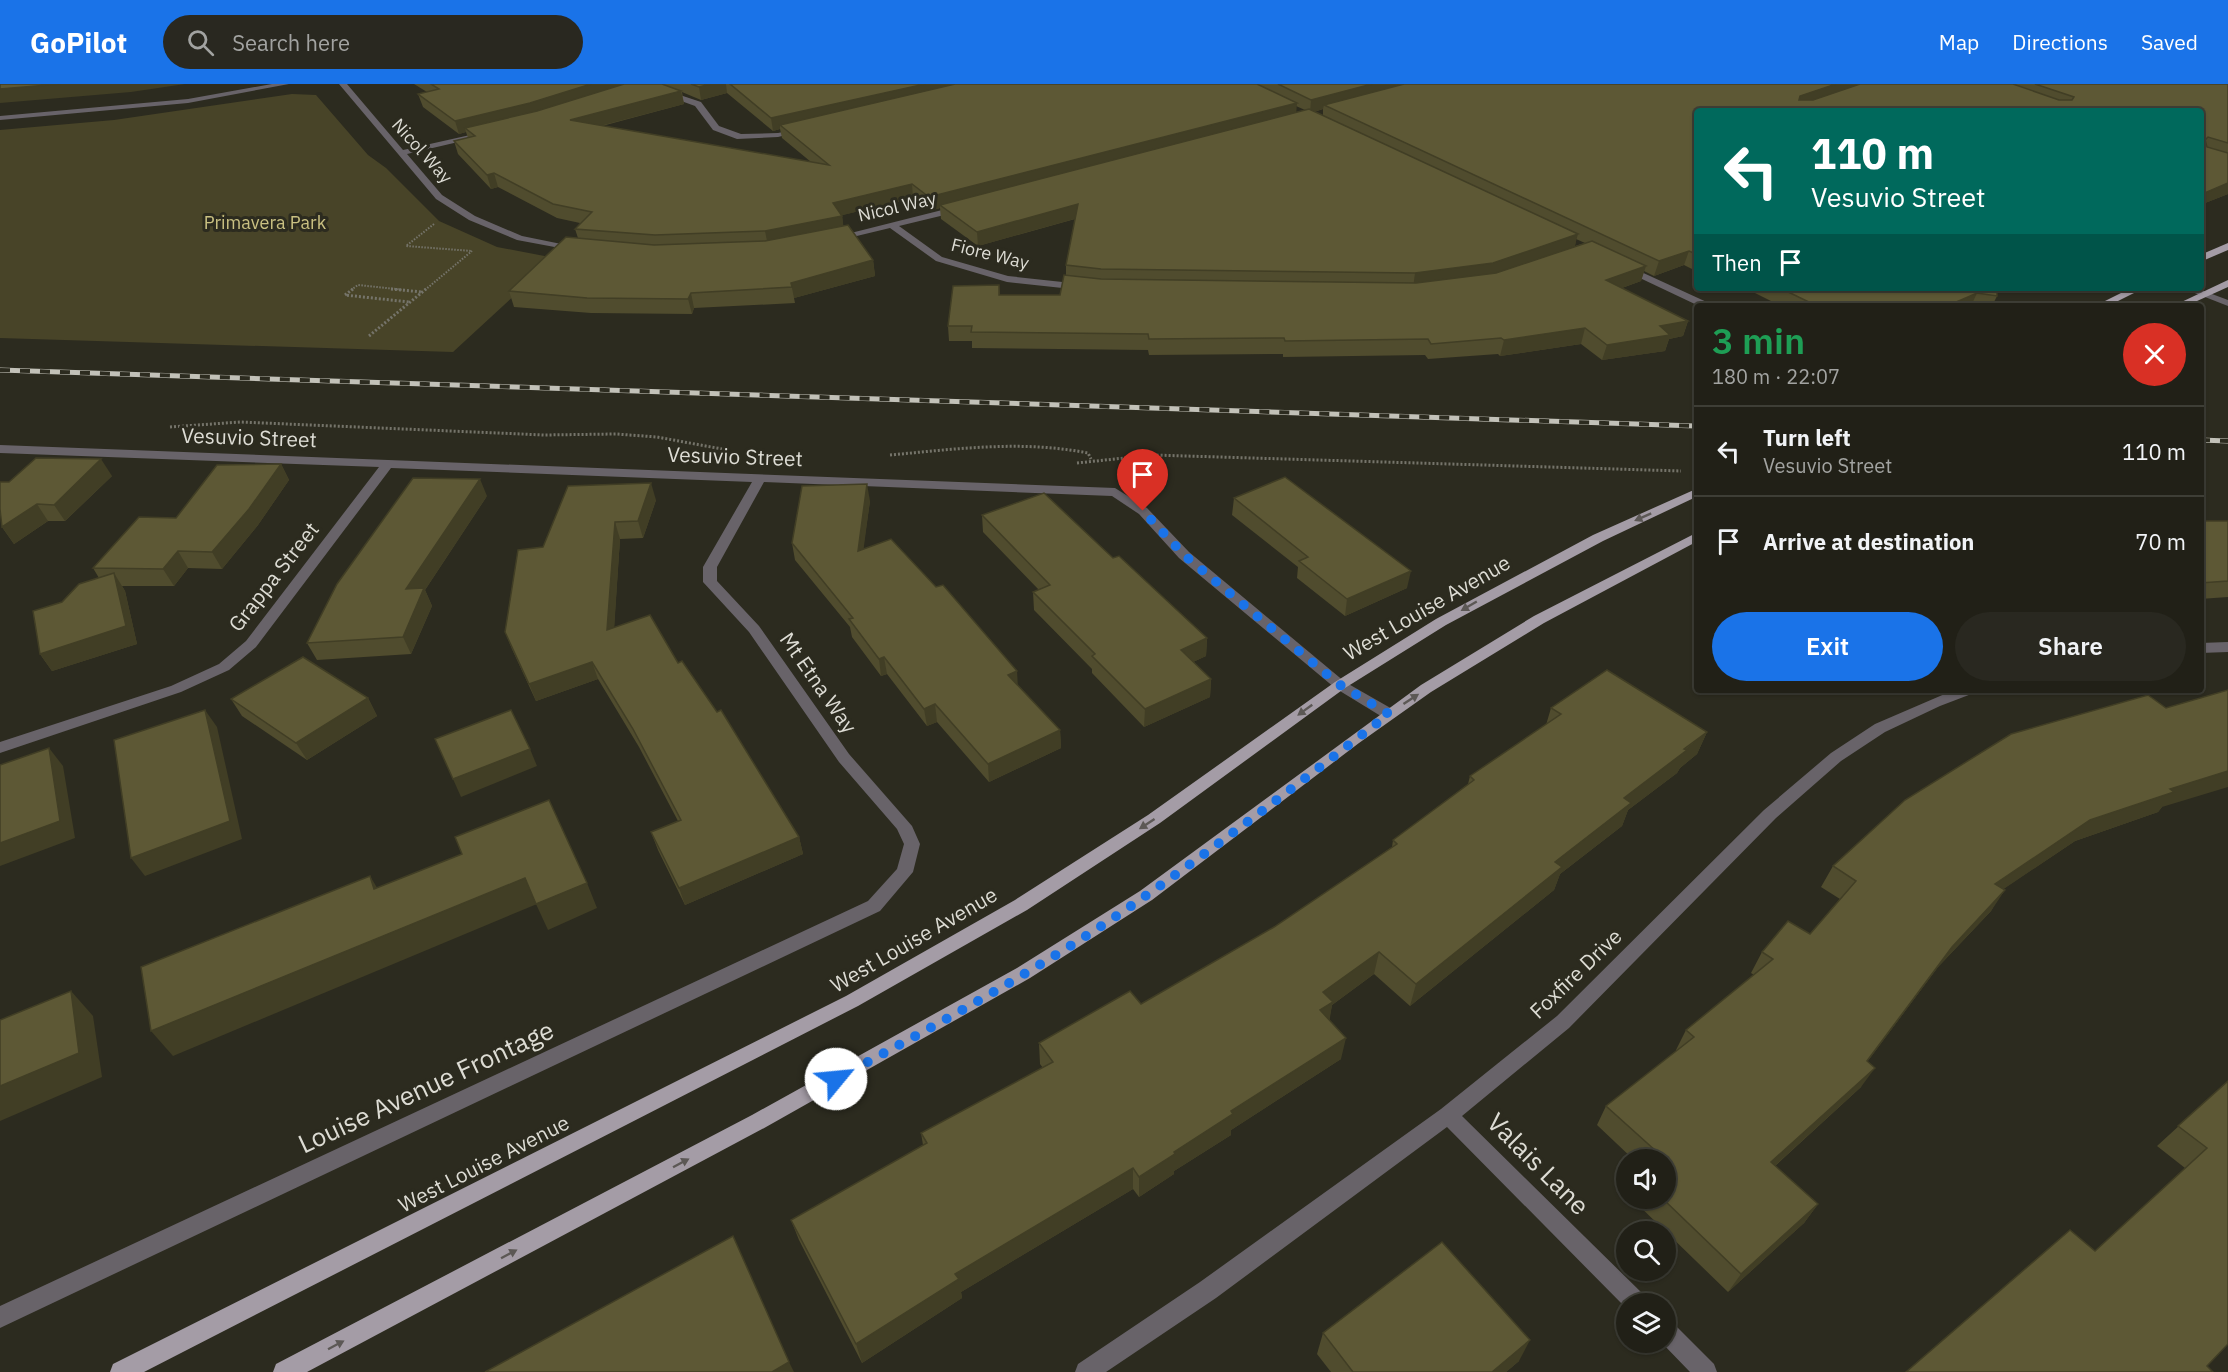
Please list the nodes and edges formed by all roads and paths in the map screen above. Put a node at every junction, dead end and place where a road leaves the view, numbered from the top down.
1 (285, 84) edge
2 (343, 84) edge
3 (658, 89) edge
4 (0, 118) edge
5 (811, 128) edge
6 (495, 130) edge
7 (400, 153) junction
8 (968, 206) edge
9 (442, 218) dead end
10 (893, 226) junction
11 (825, 240) edge
12 (478, 244) dead end
13 (2228, 246) edge
14 (589, 250) edge
15 (472, 251) junction
16 (2204, 257) edge
17 (1617, 264) edge
18 (2228, 283) edge
19 (1090, 288) edge
20 (2132, 291) edge
21 (2196, 291) edge
22 (422, 292) junction
23 (2204, 294) junction
24 (410, 302) junction
25 (1701, 303) edge
26 (2106, 303) edge
27 (2184, 303) edge
28 (2228, 303) edge
29 (369, 336) dead end
30 (164, 428) dead end
31 (0, 449) edge
32 (732, 451) dead end
33 (879, 456) dead end
34 (1092, 459) junction
35 (388, 463) junction
36 (1070, 465) dead end
37 (1094, 465) dead end
38 (1690, 471) dead end
39 (760, 478) junction
40 (1694, 494) edge
41 (1694, 538) edge
42 (2228, 647) edge
43 (2204, 648) edge
44 (1340, 685) junction
45 (1960, 693) edge
46 (1389, 714) junction
47 (0, 748) edge
48 (874, 906) joint
49 (1448, 1115) junction
50 (1626, 1293) edge
51 (0, 1317) edge
52 (1676, 1342) edge
53 (121, 1372) edge
54 (285, 1372) edge
55 (1086, 1372) edge
56 (1706, 1372) edge

1 - 4 street
2 - 7 street, Nicol Way
3 - 5 street
6 - 7 street
7 - 14 street, Nicol Way
8 - 10 street, Nicol Way
9 - 15 path
10 - 11 street, Nicol Way
10 - 19 street, Fiore Way
12 - 15 path
13 - 16 main road
15 - 22 path
17 - 25 street
18 - 23 main road
20 - 26 main road
21 - 23 street
22 - 24 path
22 - 24 path
23 - 27 main road
23 - 28 street
24 - 29 path
30 - 32 path
31 - 35 street, Vesuvio Street
33 - 34 path
34 - 36 path
34 - 37 path
34 - 38 path
35 - 39 street, Vesuvio Street
35 - 47 street, Grappa Street
39 - 44 street, Vesuvio Street
39 - 48 street, Mt Etna Way
40 -> 44 main road, West Louise Avenue
46 -> 41 main road
42 - 43 street
44 - 46 street, Vesuvio Street
44 -> 53 main road, West Louise Avenue
45 - 49 street, Foxfire Drive
54 -> 46 main road
48 - 51 street, Louise Avenue Frontage
49 - 50 street, Valais Lane
49 - 55 street, Foxfire Drive
52 - 56 street

